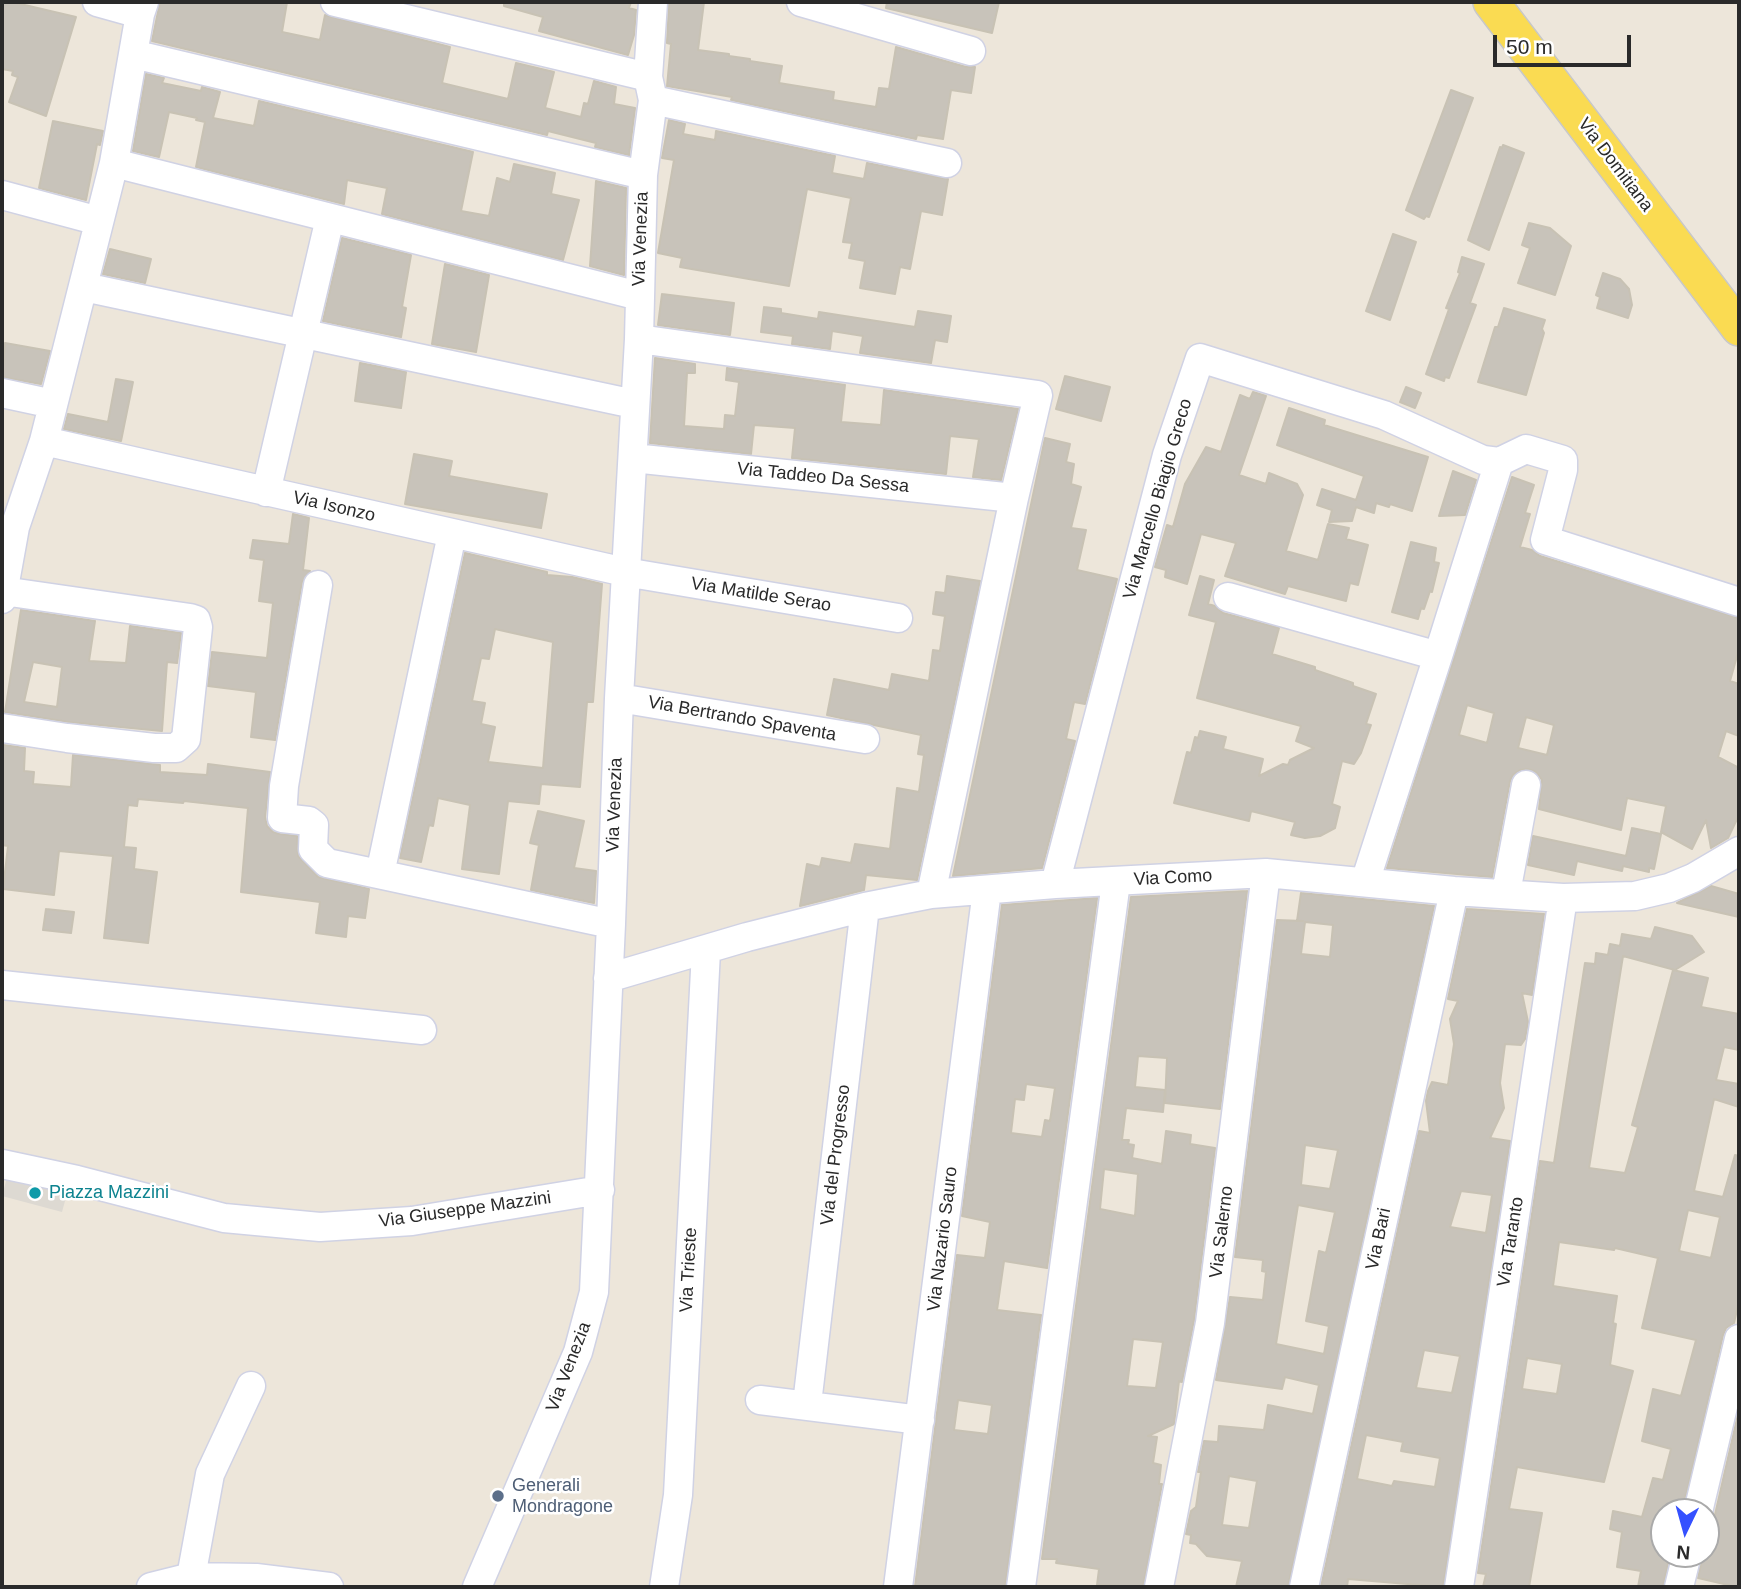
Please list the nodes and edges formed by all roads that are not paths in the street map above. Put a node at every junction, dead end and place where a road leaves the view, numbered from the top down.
1 (97, 2) edge
2 (335, 2) edge
3 (653, 2) edge
4 (801, 2) edge
5 (1491, 2) edge
6 (142, 8) edge
7 (971, 51) dead end
8 (133, 54) junction
9 (650, 88) junction
10 (114, 163) junction
11 (947, 163) dead end
12 (643, 175) junction
13 (2, 195) edge
14 (330, 218) junction
15 (99, 221) junction
16 (84, 287) junction
17 (639, 296) junction
18 (1739, 328) edge
19 (303, 333) junction
20 (639, 339) junction
21 (2, 393) edge
22 (53, 404) junction
23 (634, 404) junction
24 (44, 442) junction
25 (633, 458) junction
26 (1499, 463) junction
27 (267, 492) junction
28 (1014, 498) junction
29 (8, 525) edge
30 (452, 534) junction
31 (625, 572) junction
32 (318, 585) dead end
33 (2, 595) edge
34 (1228, 597) dead end
35 (1739, 602) edge
36 (898, 618) dead end
37 (1438, 656) junction
38 (619, 698) junction
39 (2, 728) edge
40 (865, 739) dead end
41 (1526, 785) dead end
42 (1739, 851) edge
43 (1266, 873) junction
44 (380, 874) junction
45 (1116, 882) junction
46 (1365, 882) junction
47 (1055, 884) junction
48 (987, 890) junction
49 (1454, 891) junction
50 (1506, 893) junction
51 (931, 894) junction
52 (1563, 898) junction
53 (865, 907) junction
54 (611, 924) junction
55 (706, 951) junction
56 (608, 978) junction
57 (2, 985) edge
58 (422, 1030) dead end
59 (2, 1164) edge
60 (600, 1190) junction
61 (1739, 1339) edge
62 (251, 1386) dead end
63 (760, 1400) dead end
64 (807, 1404) junction
65 (920, 1420) junction
66 (1701, 1498) edge
67 (1684, 1568) edge
68 (191, 1577) junction
69 (151, 1587) edge
70 (323, 1587) edge
71 (329, 1587) edge
72 (477, 1587) edge
73 (664, 1587) edge
74 (898, 1587) edge
75 (1021, 1587) edge
76 (1159, 1587) edge
77 (1304, 1587) edge
78 (1459, 1587) edge
79 (1679, 1587) edge

1 - 6 street
2 - 9 street
3 - 9 street, Via Venezia
4 - 7 street
5 - 18 main road, Via Domitiana
6 - 8 street
8 - 10 street
8 - 12 street
9 - 11 street
9 - 12 street, Via Venezia
10 - 14 street
10 - 15 street
12 - 17 street, Via Venezia
13 - 15 street
14 - 17 street
14 - 19 street
15 - 16 street
16 - 19 street
16 - 22 street
17 - 20 street, Via Venezia
19 - 23 street
19 - 27 street
20 - 23 street, Via Venezia
20 - 28 street
21 - 22 street
22 - 24 street
23 - 25 street, Via Venezia
24 - 27 street, Via Isonzo
24 - 29 street
25 - 28 street, Via Taddeo Da Sessa
25 - 31 street, Via Venezia
26 - 35 street
26 - 37 street
26 - 47 street, Via Marcello Biagio Greco
27 - 30 street, Via Isonzo
28 - 51 street
29 - 33 street
30 - 31 street, Via Isonzo
30 - 44 street
31 - 36 street, Via Matilde Serao
31 - 38 street, Via Venezia
32 - 44 street
33 - 39 street
34 - 37 street
37 - 46 street
38 - 40 street, Via Bertrando Spaventa
38 - 54 street, Via Venezia
41 - 50 street
42 - 52 street, Via Como
43 - 45 street, Via Como
43 - 46 street, Via Como
43 - 76 street, Via Salerno
44 - 54 street
45 - 47 street, Via Como
45 - 75 street
46 - 49 street, Via Como
47 - 48 street, Via Como
48 - 51 street, Via Como
48 - 65 street, Via Nazario Sauro
49 - 50 street, Via Como
49 - 77 street, Via Bari
50 - 52 street, Via Como
51 - 53 street, Via Como
52 - 78 street, Via Taranto
53 - 55 street, Via Como
53 - 64 street, Via del Progresso
54 - 56 street, Via Venezia
55 - 56 street, Via Como
55 - 73 street, Via Trieste
56 - 60 street, Via Venezia
57 - 58 street
59 - 60 street, Via Giuseppe Mazzini
60 - 72 street, Via Venezia
61 - 66 street
62 - 68 street
63 - 64 street
64 - 65 street
65 - 74 street, Via Nazario Sauro
67 - 79 street
68 - 69 street
68 - 70 street
70 - 71 street

